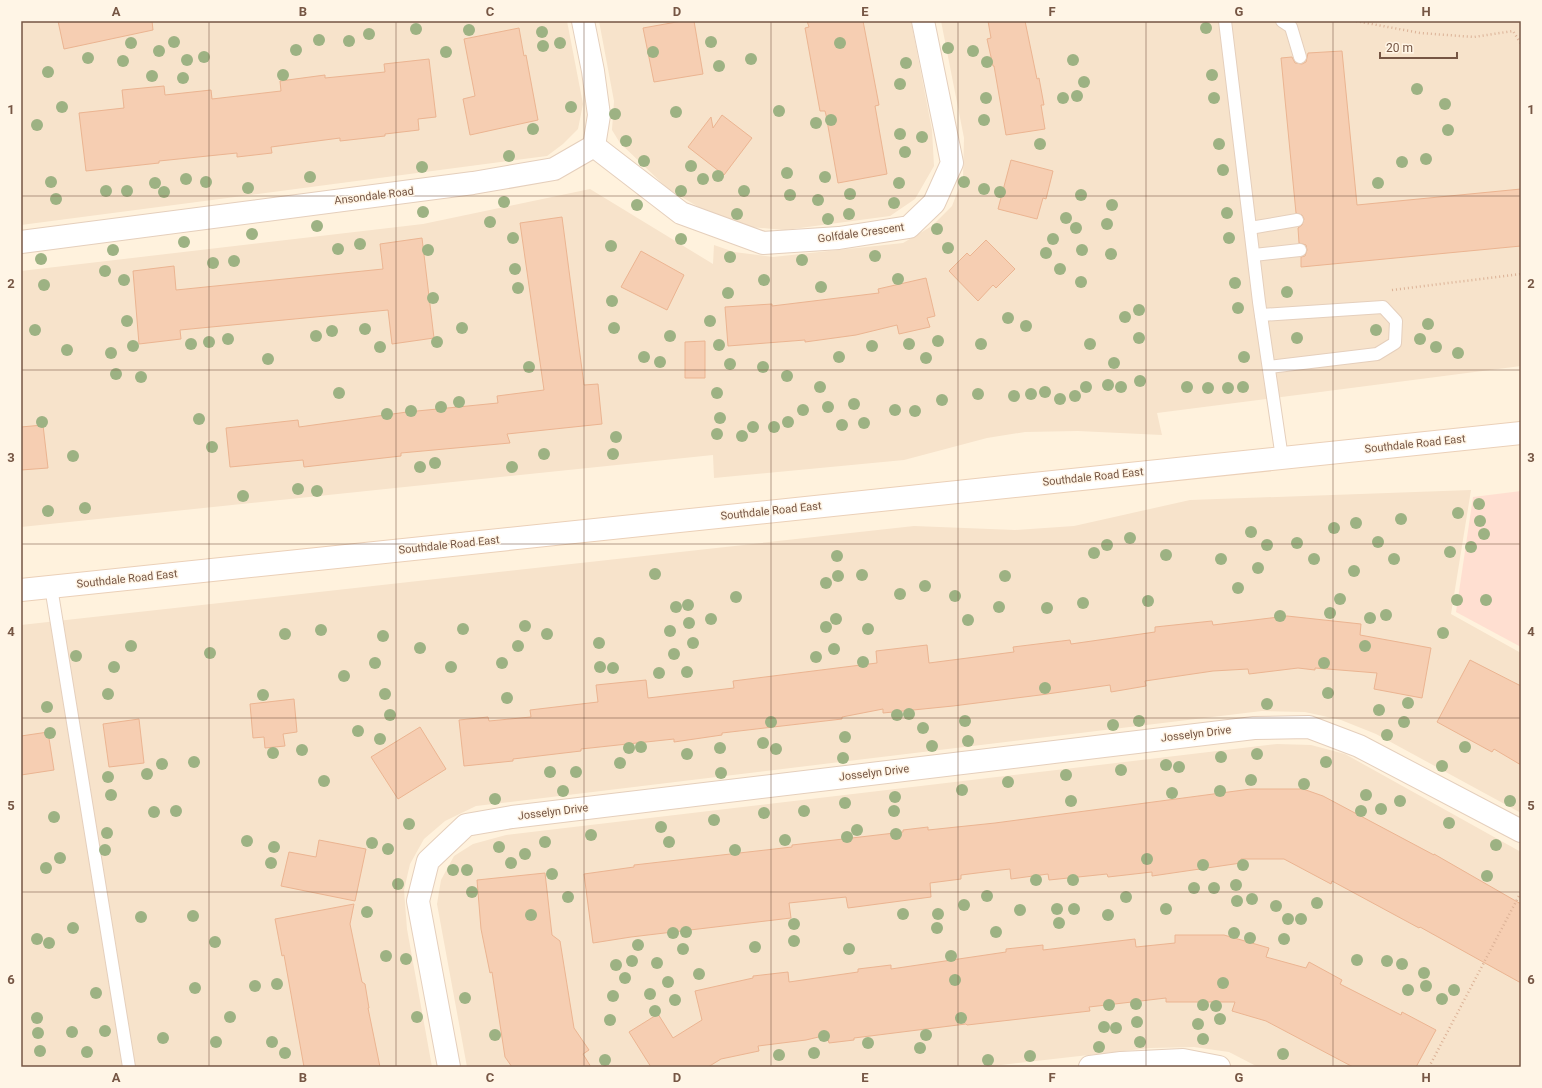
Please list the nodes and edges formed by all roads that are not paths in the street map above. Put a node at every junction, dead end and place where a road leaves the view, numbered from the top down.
1 (583, 21) edge
2 (923, 21) edge
3 (1225, 21) edge
4 (1282, 21) edge
5 (1300, 57) dead end
6 (594, 146) junction
7 (1297, 220) dead end
8 (1250, 228) junction
9 (21, 242) edge
10 (1300, 250) dead end
11 (1254, 255) junction
12 (1261, 315) junction
13 (1269, 367) junction
14 (1521, 433) edge
15 (1282, 458) junction
16 (51, 587) junction
17 (21, 590) edge
18 (1521, 831) edge
19 (129, 1067) edge
20 (448, 1067) edge
21 (1090, 1067) edge
22 (1219, 1067) edge

1 - 6 street
2 - 6 street, Golfdale Crescent
3 - 8 lane
4 - 5 lane
6 - 9 street, Ansondale Road
7 - 8 lane
8 - 11 lane
10 - 11 lane
11 - 12 lane
12 - 13 lane
12 - 13 lane
13 - 15 lane
14 - 15 street, Southdale Road East
15 - 16 street, Southdale Road East
16 - 17 street, Southdale Road East
16 - 19 lane
18 - 20 street, Josselyn Drive
21 - 22 street

